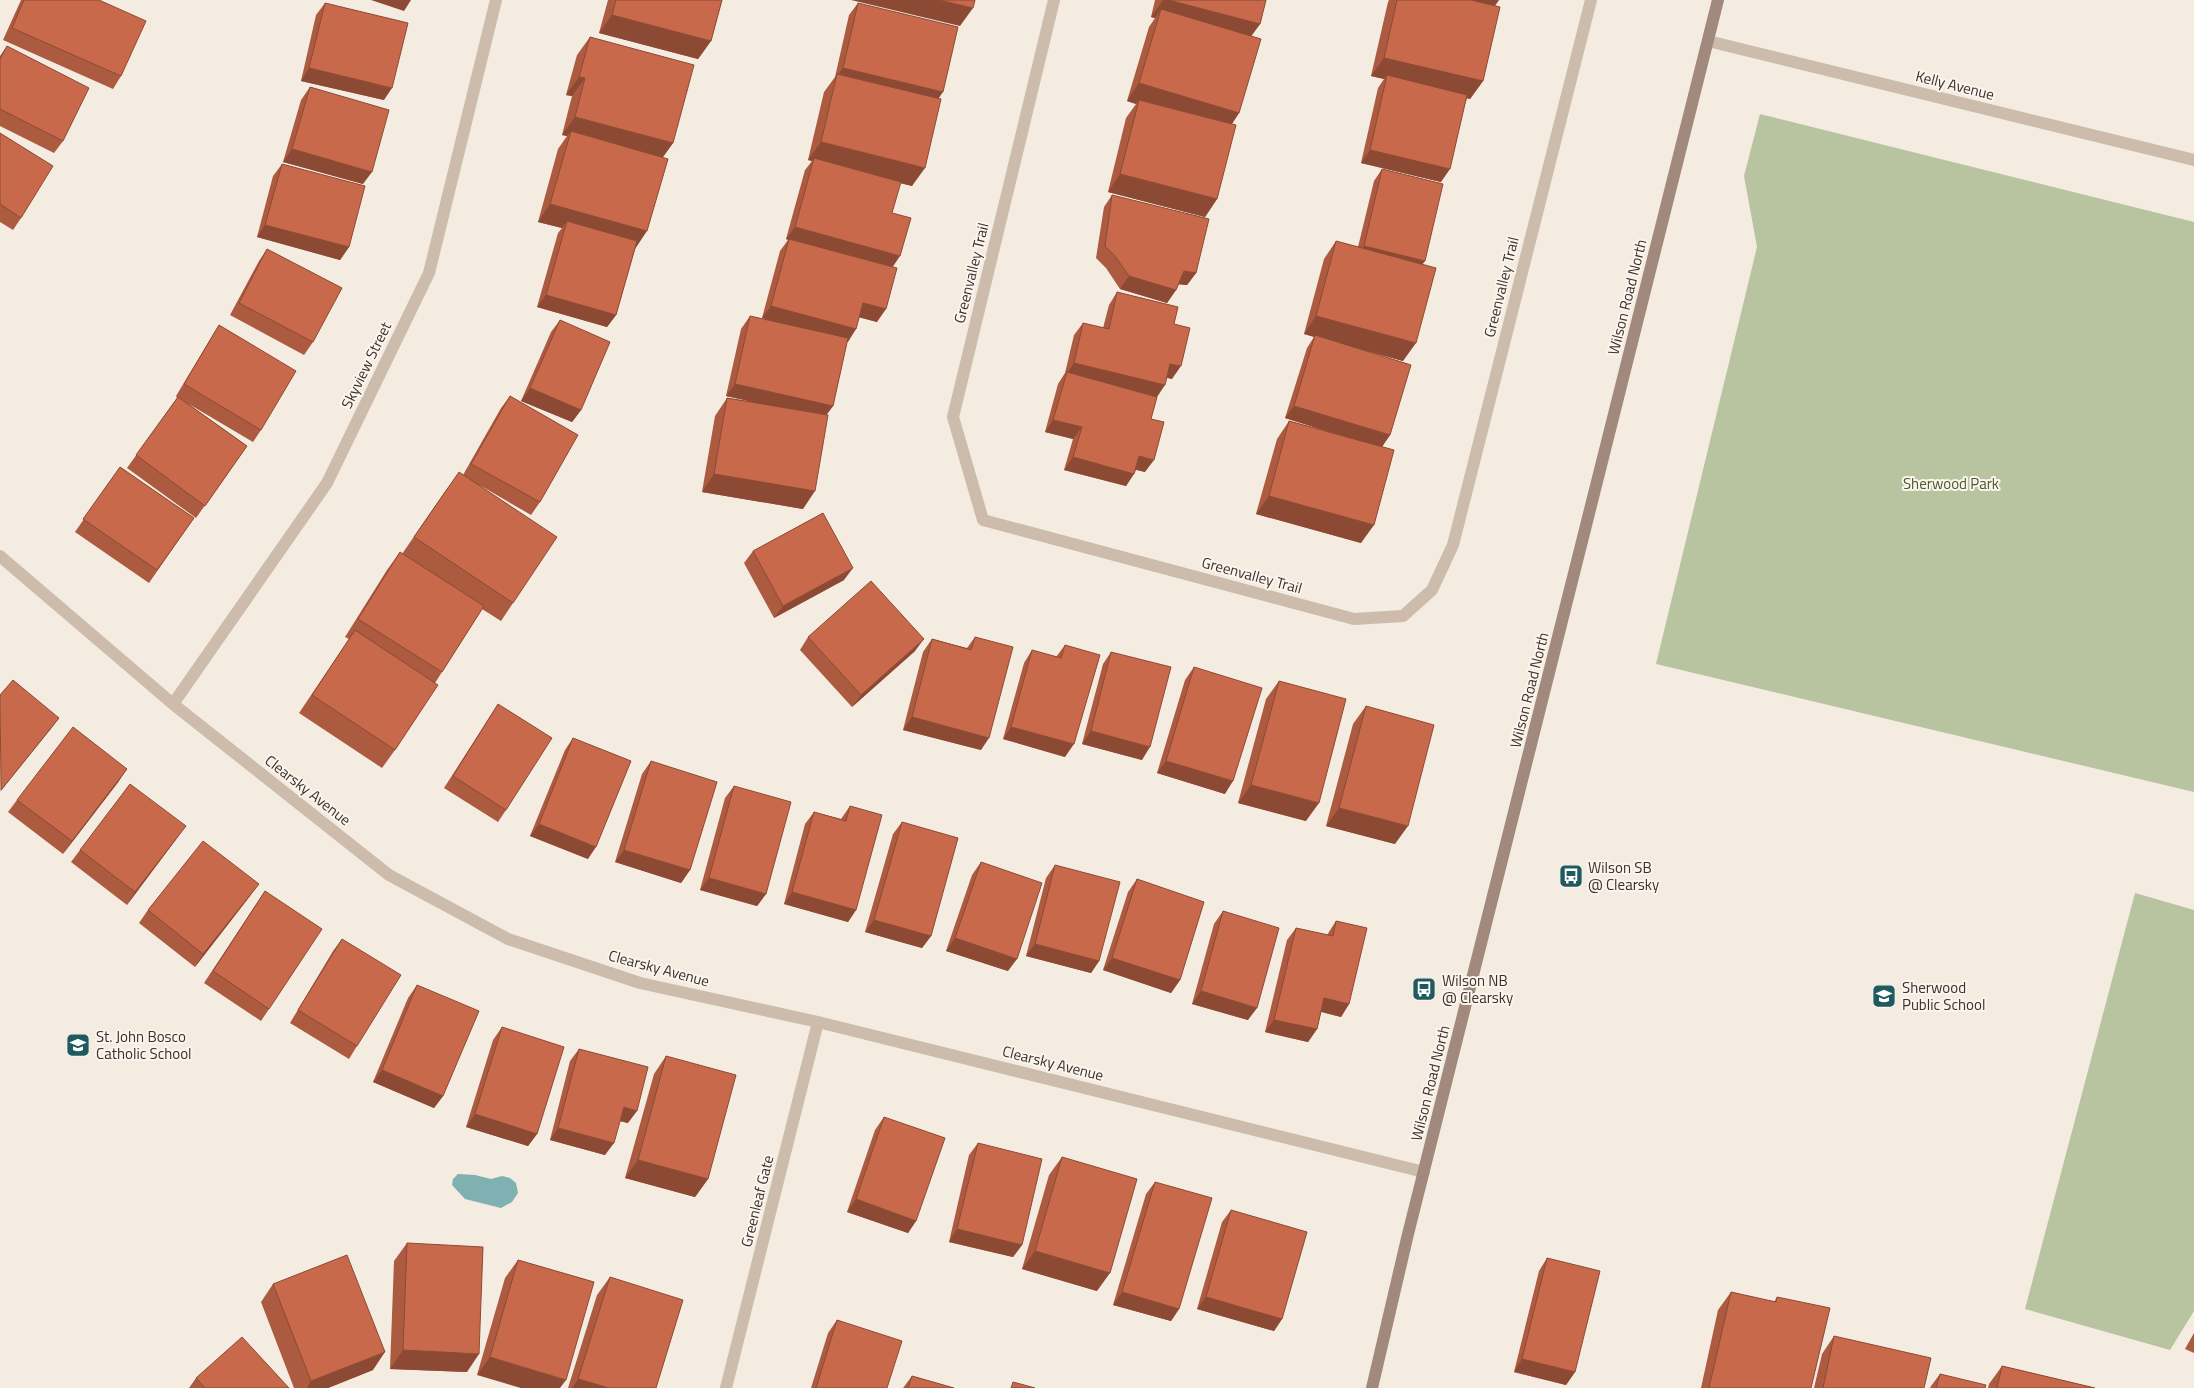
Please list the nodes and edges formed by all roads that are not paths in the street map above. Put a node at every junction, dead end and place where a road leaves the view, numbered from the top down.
1 (496, 0) edge
2 (1054, 0) edge
3 (1590, 0) edge
4 (1718, 0) edge
5 (1708, 40) junction
6 (2194, 160) edge
7 (0, 556) edge
8 (173, 704) junction
9 (818, 1022) junction
10 (1424, 1172) junction
11 (726, 1388) edge
12 (1372, 1388) edge

1 - 8 street, Skyview Street
2 - 3 street, Greenvalley Trail
4 - 5 street, Wilson Road North
5 - 6 street, Kelly Avenue
5 - 10 street, Wilson Road North
7 - 8 street, Clearsky Avenue
8 - 9 street, Clearsky Avenue
9 - 10 street, Clearsky Avenue
9 - 11 street, Greenleaf Gate
10 - 12 street, Wilson Road North

